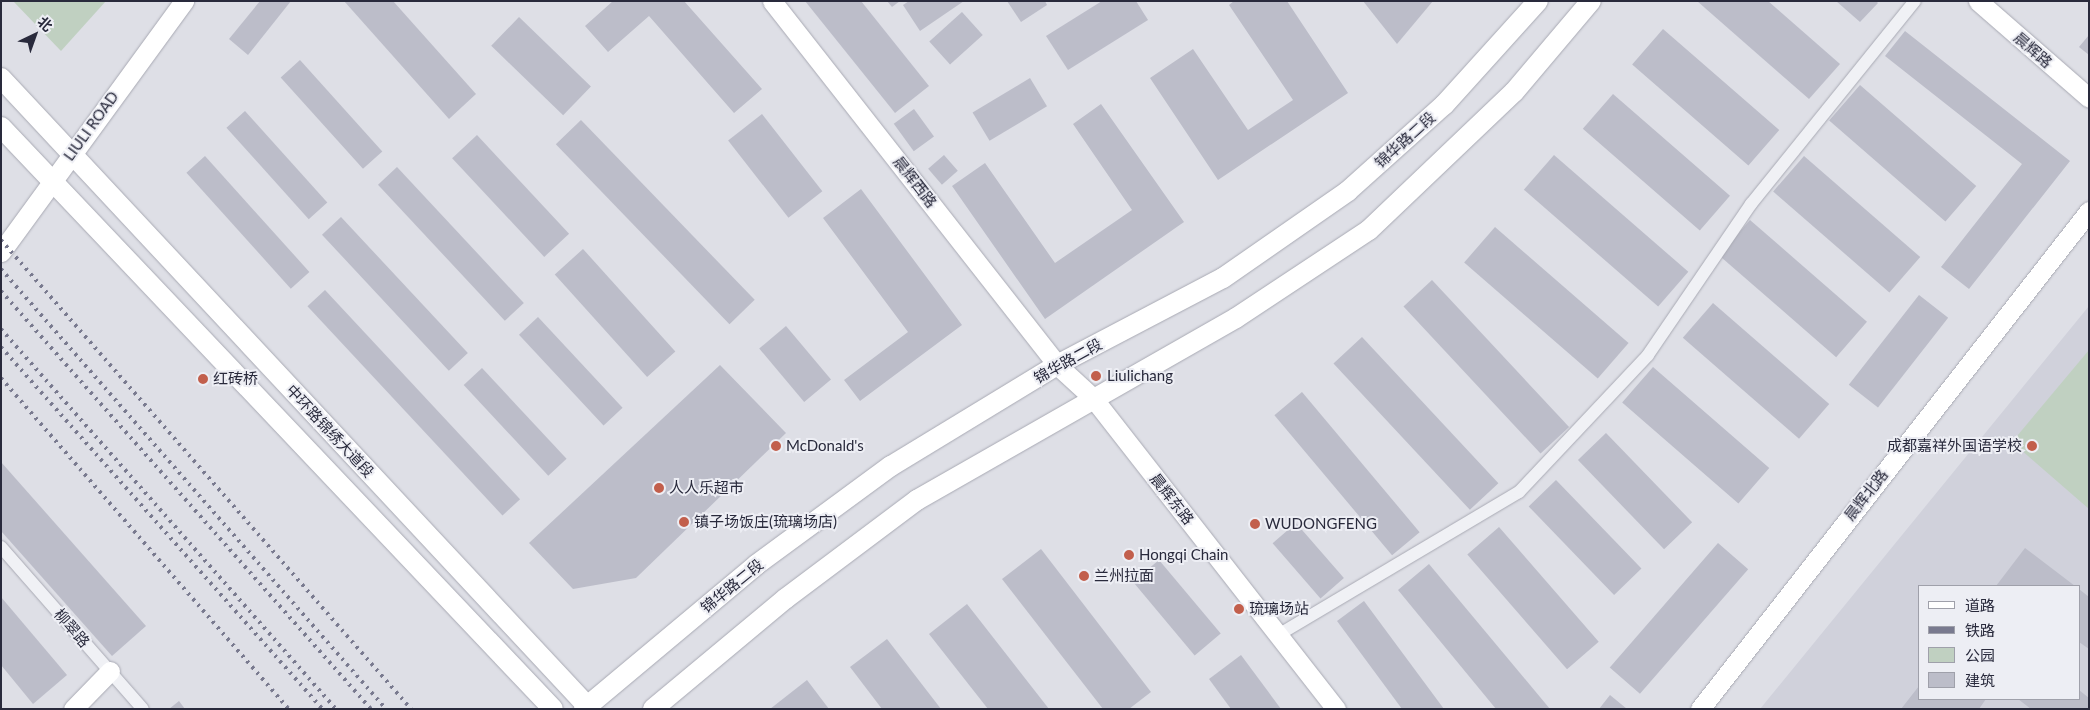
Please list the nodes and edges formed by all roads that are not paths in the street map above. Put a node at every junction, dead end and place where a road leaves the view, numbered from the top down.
1 (184, 1) edge
2 (772, 1) edge
3 (1538, 1) edge
4 (1591, 1) edge
5 (1915, 1) edge
6 (1978, 1) edge
7 (1, 78) edge
8 (2089, 98) edge
9 (1, 127) edge
10 (70, 154) junction
11 (50, 182) junction
12 (2089, 211) edge
13 (1, 252) edge
14 (1057, 365) junction
15 (1093, 398) junction
16 (1, 547) edge
17 (1278, 635) junction
18 (110, 671) junction
19 (587, 708) edge
20 (73, 709) edge
21 (144, 709) edge
22 (553, 709) edge
23 (653, 709) edge
24 (1336, 709) edge
25 (1700, 709) edge

1 - 10 street, LIULI ROAD
2 - 14 street, 晨辉西路
3 - 14 main road, 锦华路二段
4 - 15 main road
5 - 17 street
6 - 8 street, 晨辉路
7 - 10 main road, 中环路锦绣大道段
9 - 11 main road, 中环路锦绣大道段
10 - 11 street, LIULI ROAD
10 - 19 main road, 中环路锦绣大道段
11 - 13 street, LIULI ROAD
11 - 22 main road, 中环路锦绣大道段
12 - 25 street, 晨辉北路
14 - 15 street, 晨辉东路
14 - 19 main road, 锦华路二段
15 - 17 street, 晨辉东路
15 - 23 main road
16 - 18 street, 柳翠路
17 - 24 street, 晨辉东路
18 - 20 street
18 - 21 street, 柳翠路

